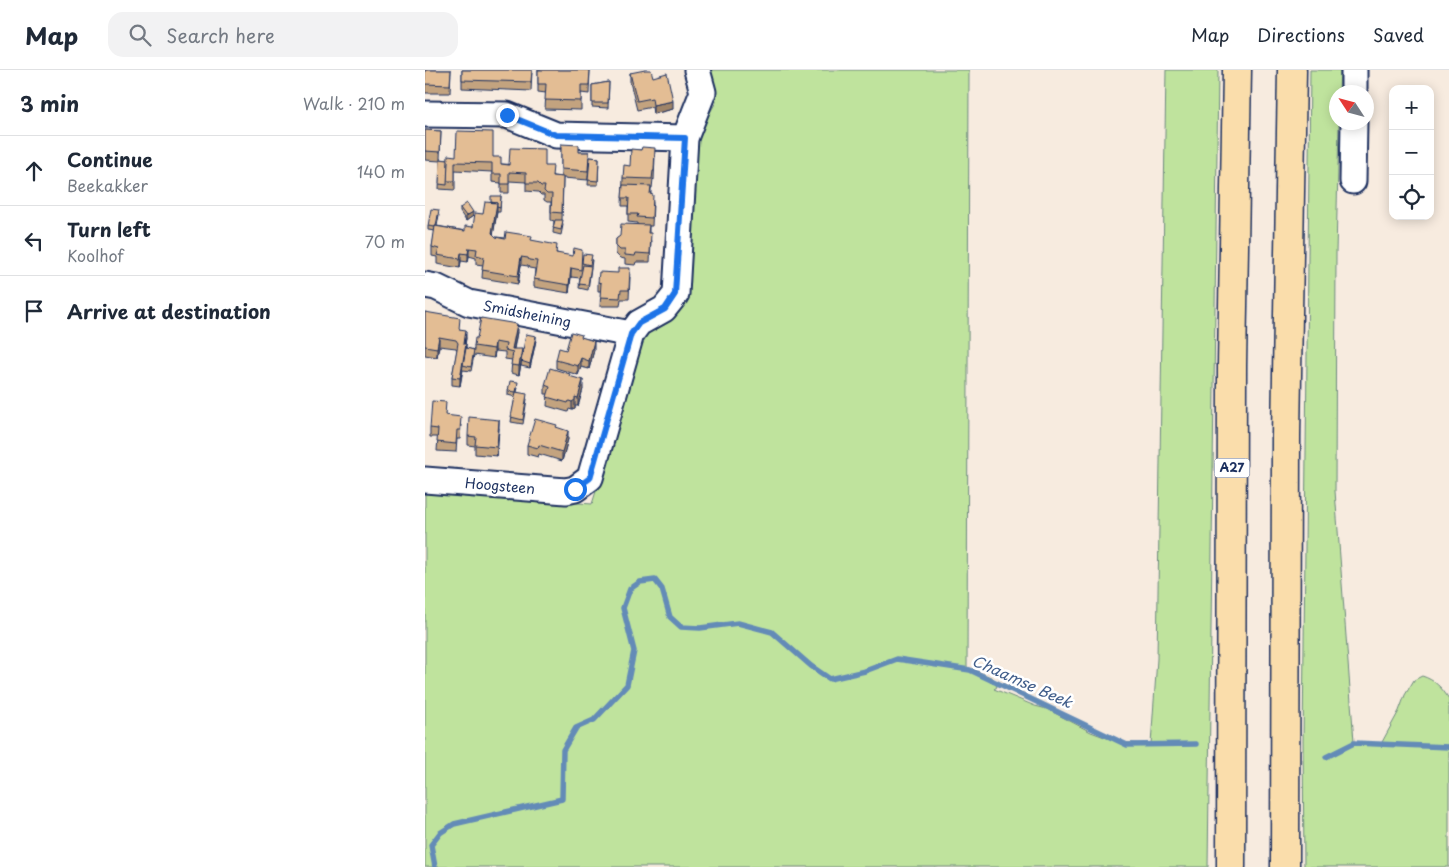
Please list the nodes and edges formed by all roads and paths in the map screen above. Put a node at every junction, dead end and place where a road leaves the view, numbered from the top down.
1 (697, 70) edge
2 (1237, 70) edge
3 (1292, 70) edge
4 (1354, 70) edge
5 (1354, 85) edge
6 (425, 114) edge
7 (1354, 130) edge
8 (685, 138) junction
9 (1353, 181) dead end
10 (425, 285) edge
11 (631, 334) junction
12 (425, 480) edge
13 (1231, 867) edge
14 (1285, 867) edge

1 - 8 street
2 - 13 highway, A27
3 - 14 highway
4 - 5 street
6 - 8 street
7 - 9 street
8 - 11 street
10 - 11 street, Smidsheining
11 - 12 street, Hoogsteen

